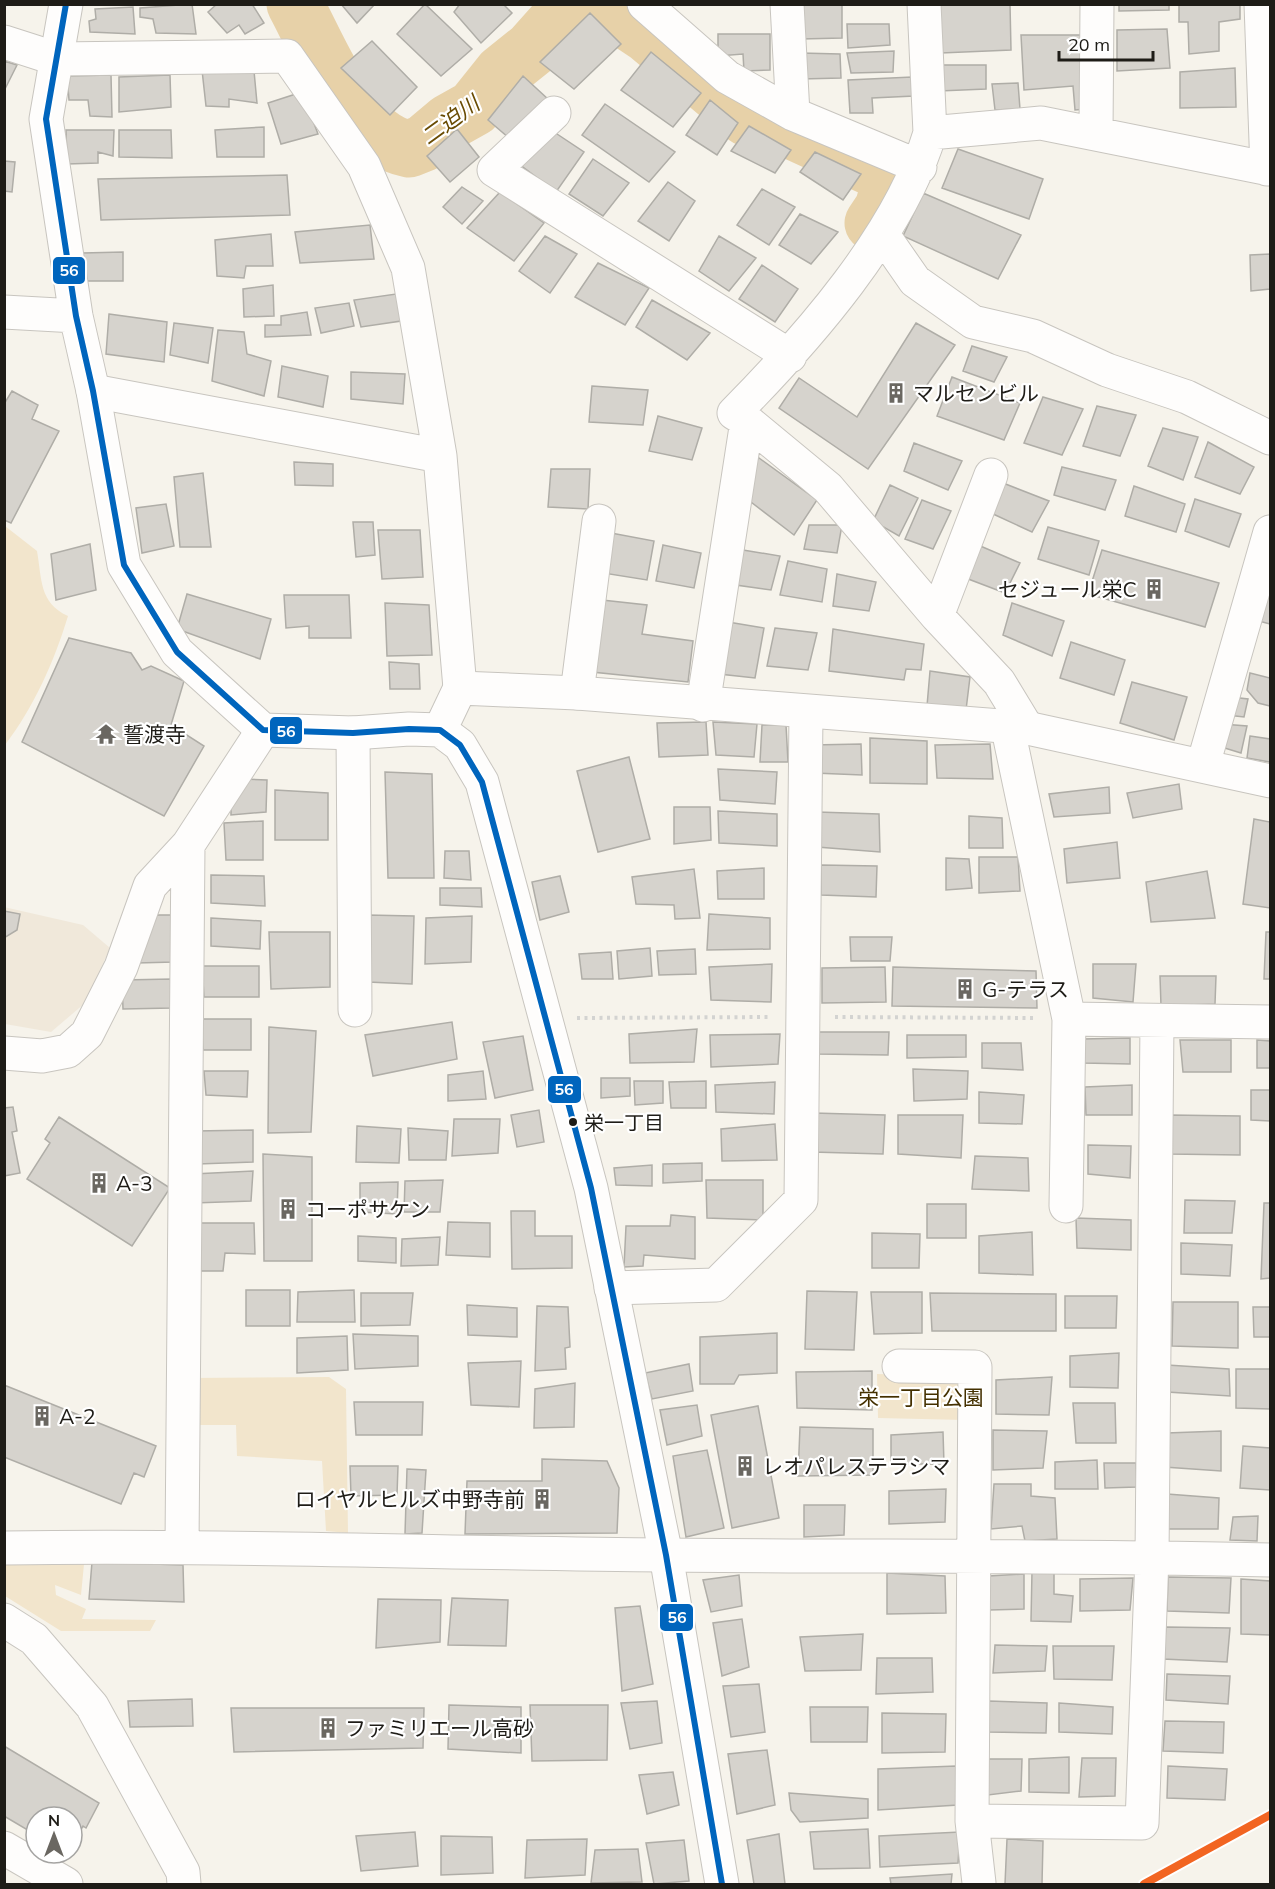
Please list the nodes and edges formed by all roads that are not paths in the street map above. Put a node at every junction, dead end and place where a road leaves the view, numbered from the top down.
1 (66, 4) edge
2 (644, 4) edge
3 (787, 4) edge
4 (924, 4) edge
5 (1097, 4) edge
6 (1261, 4) edge
7 (4, 42) edge
8 (57, 59) junction
9 (554, 113) dead end
10 (793, 114) junction
11 (930, 133) junction
12 (1096, 133) junction
13 (920, 167) junction
14 (1269, 169) edge
15 (883, 235) junction
16 (4, 312) edge
17 (76, 316) junction
18 (790, 356) junction
19 (93, 391) junction
20 (747, 421) junction
21 (1270, 438) edge
22 (440, 456) junction
23 (991, 475) dead end
24 (599, 521) dead end
25 (1270, 532) edge
26 (937, 616) junction
27 (460, 688) junction
28 (577, 693) junction
29 (703, 705) junction
30 (806, 713) junction
31 (1018, 729) junction
32 (263, 730) junction
33 (440, 730) junction
34 (353, 733) junction
35 (1203, 765) junction
36 (1270, 781) edge
37 (188, 845) junction
38 (355, 1010) dead end
39 (1069, 1019) junction
40 (1157, 1021) junction
41 (1270, 1022) edge
42 (4, 1053) edge
43 (1066, 1206) dead end
44 (611, 1288) junction
45 (899, 1366) dead end
46 (182, 1546) junction
47 (4, 1548) edge
48 (666, 1555) junction
49 (976, 1555) junction
50 (1152, 1557) junction
51 (1270, 1560) edge
52 (4, 1620) edge
53 (972, 1821) junction
54 (4, 1848) edge
55 (979, 1883) edge
56 (66, 1884) edge
57 (184, 1884) edge
58 (722, 1884) edge

1 - 8 street
2 - 10 street
3 - 10 street
4 - 11 street
5 - 12 street
6 - 14 street
7 - 8 street
8 - 17 street
8 - 22 street
9 - 18 street
10 - 13 street
11 - 12 street
11 - 13 street
12 - 14 street
13 - 15 street
15 - 18 street
15 - 21 street
16 - 17 street
17 - 19 street
18 - 20 street
19 - 22 street
19 - 32 street
20 - 26 street
20 - 29 street
22 - 27 street
23 - 26 street
24 - 28 street
25 - 35 street
26 - 31 street
27 - 28 street
27 - 33 street
28 - 29 street
29 - 30 street
30 - 31 street
30 - 44 street
31 - 35 street
31 - 39 street
32 - 34 street
32 - 37 street
33 - 34 street
33 - 44 street
34 - 38 street
35 - 36 street
37 - 42 street
37 - 46 street
39 - 40 street
39 - 43 street
40 - 41 street
40 - 50 street
44 - 48 street
45 - 49 street
46 - 47 street
46 - 48 street
48 - 49 street
48 - 58 street
49 - 50 street
49 - 53 street
50 - 51 street
50 - 53 street
52 - 57 street
53 - 55 street
54 - 56 street

